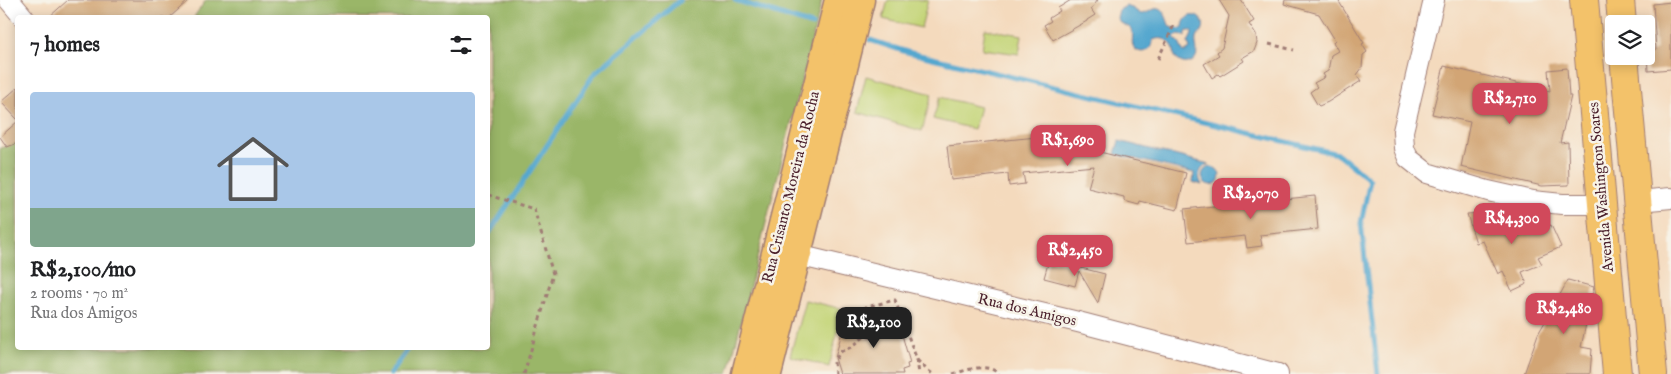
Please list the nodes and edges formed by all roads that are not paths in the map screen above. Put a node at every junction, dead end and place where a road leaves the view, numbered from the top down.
1 (9, 0) edge
2 (838, 0) edge
3 (860, 0) edge
4 (1434, 0) edge
5 (1584, 0) edge
6 (1620, 0) edge
7 (22, 15) edge
8 (1621, 15) edge
9 (1625, 65) edge
10 (1671, 198) edge
11 (1638, 201) junction
12 (1602, 204) junction
13 (786, 252) junction
14 (745, 374) edge
15 (768, 374) edge
16 (1278, 374) edge
17 (1617, 374) edge
18 (1653, 374) edge

1 - 7 street
2 - 13 main road, Rua Crisanto Moreira da Rocha
3 - 13 main road, Rua Crisanto Moreira da Rocha
4 - 12 street
5 - 12 highway, Avenida Washington Soares
6 - 8 highway
9 - 11 highway
10 - 11 street
11 - 18 highway
12 - 17 highway, Avenida Washington Soares
13 - 14 main road, Rua Crisanto Moreira da Rocha
13 - 15 main road, Rua Crisanto Moreira da Rocha
13 - 16 street, Rua dos Amigos

